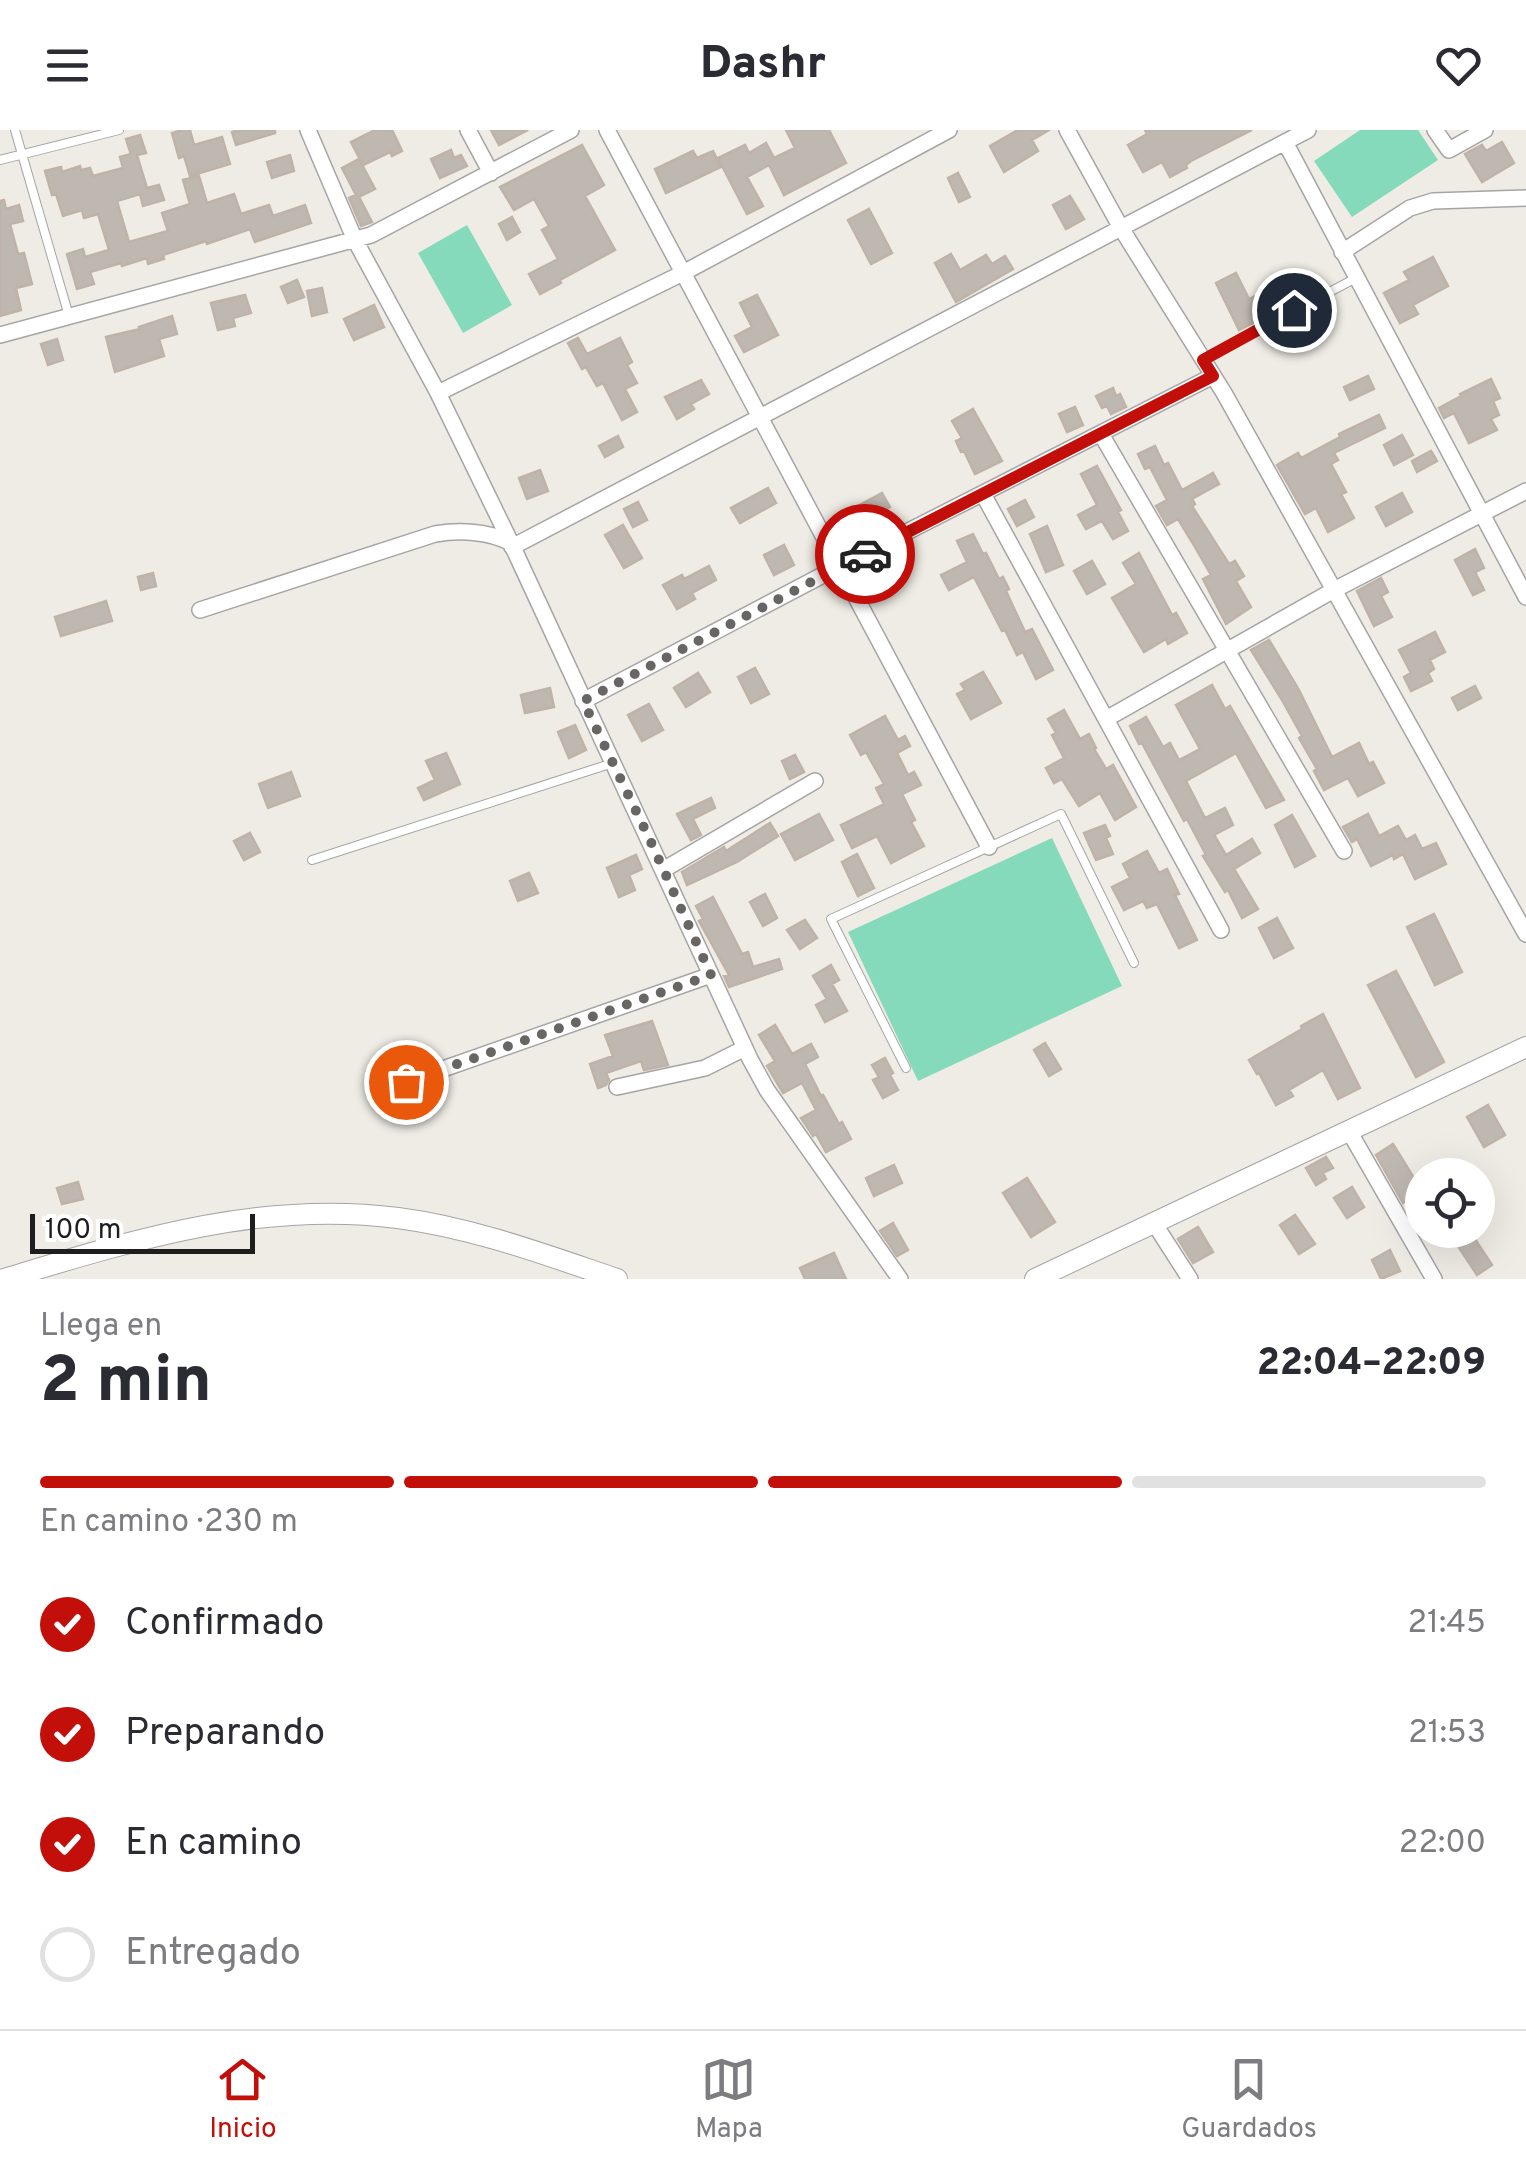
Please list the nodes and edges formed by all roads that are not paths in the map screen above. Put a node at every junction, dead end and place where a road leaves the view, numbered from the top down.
1 (15, 130) edge
2 (119, 130) edge
3 (308, 130) edge
4 (468, 130) edge
5 (571, 130) edge
6 (607, 130) edge
7 (949, 130) edge
8 (1068, 130) edge
9 (1308, 130) edge
10 (1435, 130) edge
11 (1485, 130) edge
12 (1285, 142) junction
13 (22, 154) junction
14 (0, 160) edge
15 (491, 173) junction
16 (1526, 198) edge
17 (1120, 228) junction
18 (354, 240) junction
19 (1342, 252) junction
20 (683, 273) junction
21 (1356, 278) junction
22 (70, 316) junction
23 (0, 336) edge
24 (1203, 360) junction
25 (1213, 376) junction
26 (438, 392) junction
27 (760, 417) junction
28 (1101, 434) junction
29 (1526, 491) edge
30 (983, 494) junction
31 (1482, 514) junction
32 (511, 545) junction
33 (840, 566) junction
34 (1334, 590) junction
35 (1526, 596) edge
36 (200, 610) dead end
37 (1227, 650) junction
38 (583, 701) junction
39 (1106, 718) junction
40 (613, 763) junction
41 (815, 781) dead end
42 (989, 847) junction
43 (1344, 851) dead end
44 (312, 860) dead end
45 (664, 870) junction
46 (1222, 930) dead end
47 (1526, 934) edge
48 (1134, 963) dead end
49 (711, 975) junction
50 (1526, 1047) edge
51 (744, 1048) junction
52 (906, 1068) dead end
53 (406, 1082) dead end
54 (617, 1087) dead end
55 (1348, 1131) junction
56 (1154, 1223) junction
57 (4, 1279) edge
58 (617, 1279) edge
59 (900, 1279) edge
60 (1035, 1279) edge
61 (1190, 1279) edge
62 (1433, 1279) edge

1 - 13 lane
2 - 13 lane
3 - 18 street
4 - 15 street
5 - 15 street
6 - 20 street
7 - 20 street
8 - 17 street
9 - 12 street
10 - 11 street
12 - 17 street
12 - 19 street
13 - 14 lane
13 - 22 lane
15 - 18 street
16 - 19 street
17 - 24 street
17 - 27 street
18 - 22 street
18 - 26 street
19 - 21 street
20 - 26 street
20 - 27 street
21 - 24 lane
21 - 31 street
22 - 23 street
24 - 25 street
25 - 28 street
25 - 34 street
26 - 32 street
27 - 32 street
27 - 33 street
28 - 30 street
28 - 37 street
29 - 31 street
30 - 33 street
30 - 39 street
31 - 34 street
31 - 35 street
32 - 36 street
32 - 38 street
33 - 38 street
33 - 42 street
34 - 37 street
34 - 47 street
37 - 39 street
37 - 43 street
38 - 40 street
39 - 46 street
40 - 44 lane
40 - 45 street
41 - 45 street
42 - 48 lane
42 - 52 lane
45 - 49 street
49 - 51 street
49 - 53 street
50 - 55 street
51 - 54 street
51 - 59 street
55 - 56 street
55 - 62 street
56 - 60 street
56 - 61 street
57 - 58 street

